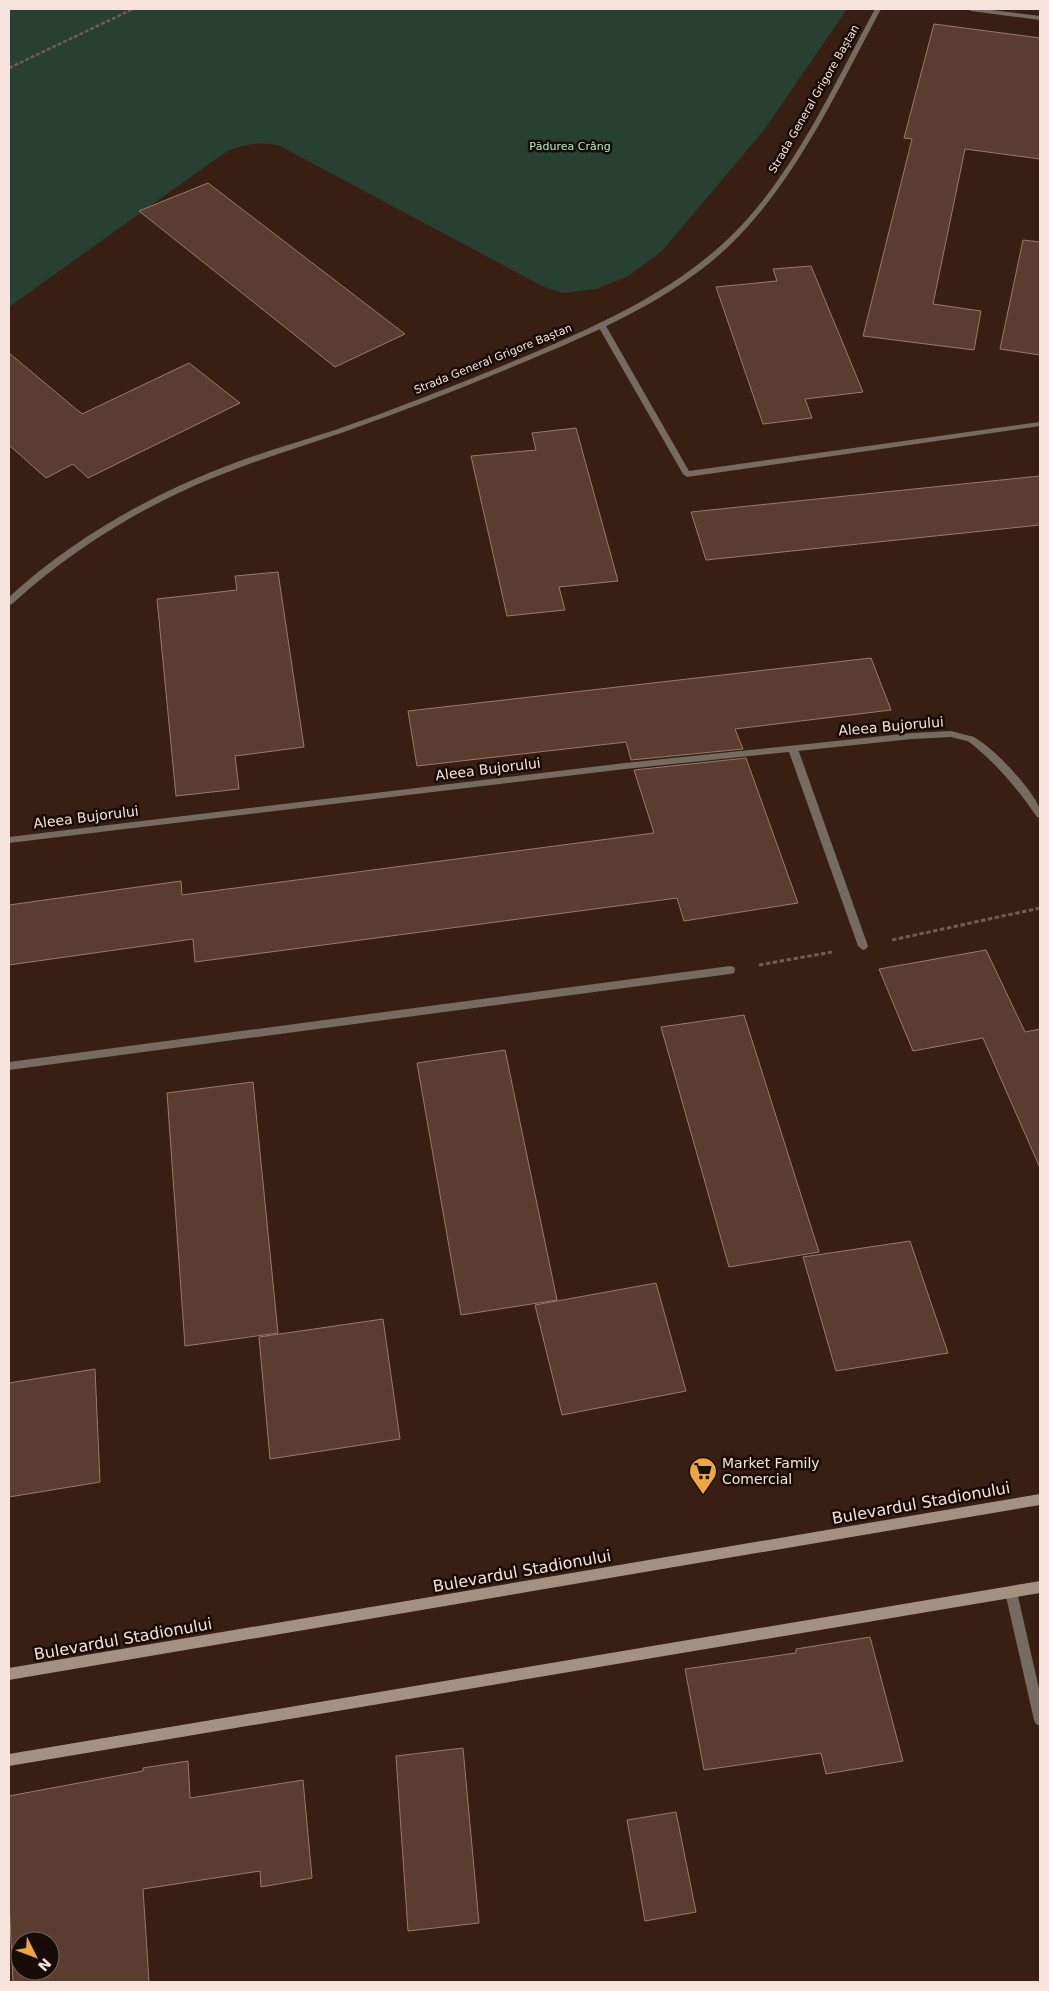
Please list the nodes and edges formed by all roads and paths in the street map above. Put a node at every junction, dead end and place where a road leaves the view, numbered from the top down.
1 (133, 9) edge
2 (878, 9) edge
3 (971, 9) edge
4 (1040, 18) edge
5 (9, 68) edge
6 (602, 326) junction
7 (1040, 424) edge
8 (9, 602) edge
9 (794, 749) junction
10 (1040, 815) edge
11 (9, 840) edge
12 (863, 946) dead end
13 (730, 970) dead end
14 (9, 1066) edge
15 (1040, 1499) edge
16 (1040, 1587) edge
17 (1011, 1592) junction
18 (9, 1674) edge
19 (1040, 1720) edge
20 (9, 1760) edge

1 - 5 path
2 - 6 street, Strada General Grigore Baștan
3 - 4 street
6 - 7 street
6 - 8 street, Strada General Grigore Baștan
9 - 10 street, Aleea Bujorului
9 - 11 street, Aleea Bujorului
9 - 12 street
13 - 14 street
15 - 18 main road, Bulevardul Stadionului
16 - 17 main road
17 - 19 street
17 - 20 main road

